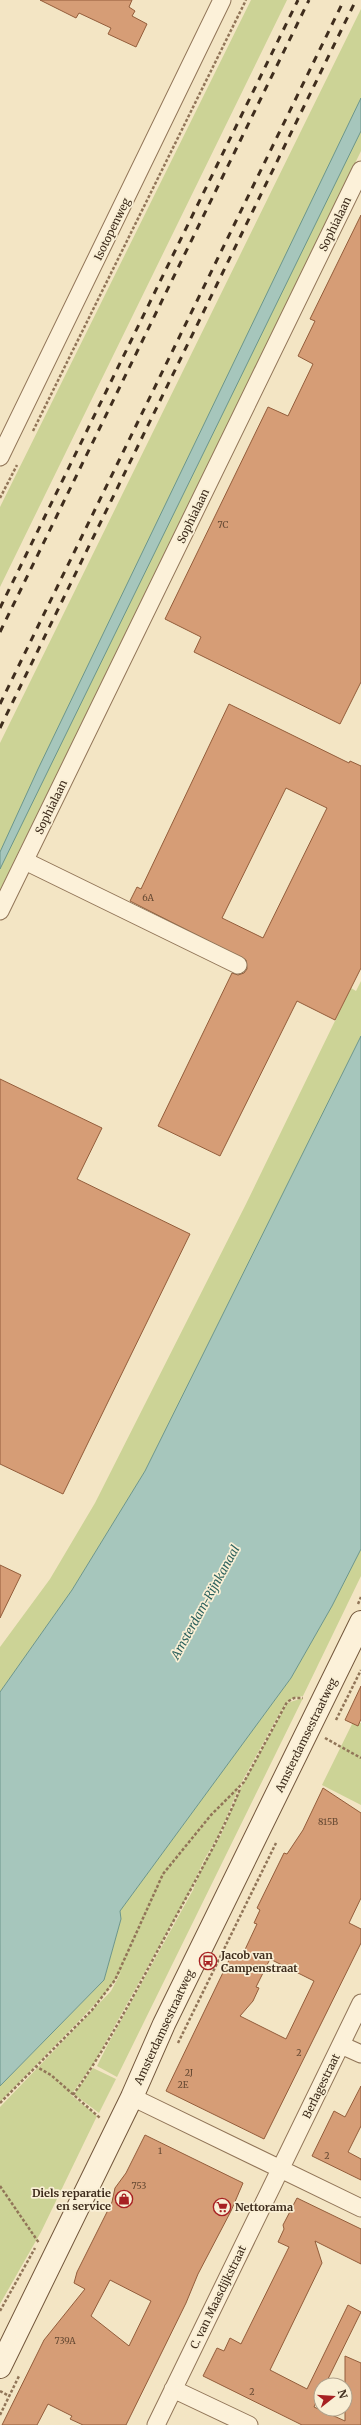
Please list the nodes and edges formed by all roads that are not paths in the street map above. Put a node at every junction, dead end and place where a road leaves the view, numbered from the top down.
1 (222, 0) edge
2 (361, 170) edge
3 (0, 457) edge
4 (25, 861) junction
5 (0, 911) edge
6 (238, 965) dead end
7 (361, 1622) edge
8 (361, 2003) edge
9 (341, 2044) junction
10 (361, 2054) edge
11 (132, 2097) junction
12 (281, 2169) junction
13 (361, 2208) edge
14 (0, 2367) edge
15 (173, 2389) junction
16 (156, 2425) edge
17 (249, 2425) edge

1 - 3 street, Isotopenweg
2 - 4 street, Sophialaan
4 - 5 street, Sophialaan
4 - 6 street
7 - 11 main road, Amsterdamsestraatweg
8 - 9 street, Berlagestraat
9 - 10 street
9 - 12 street, Berlagestraat
11 - 12 street
11 - 14 main road, Amsterdamsestraatweg
12 - 13 street
12 - 15 street, C. van Maasdijkstraat
15 - 16 street, C. van Maasdijkstraat
15 - 17 street

